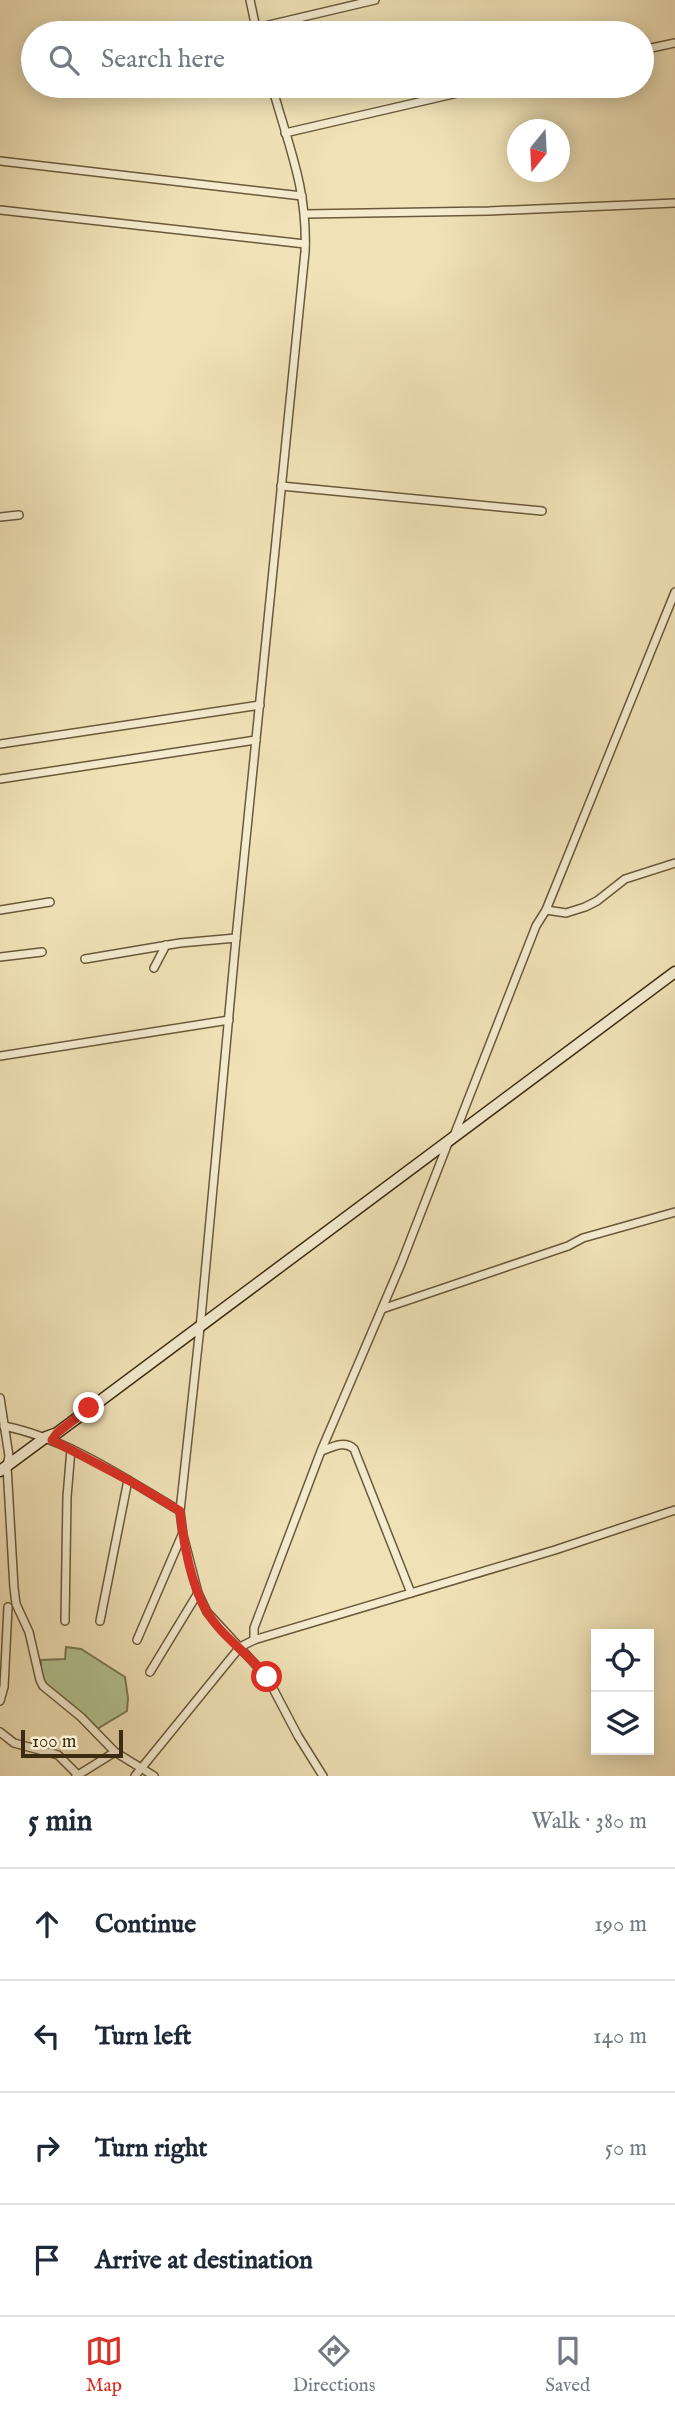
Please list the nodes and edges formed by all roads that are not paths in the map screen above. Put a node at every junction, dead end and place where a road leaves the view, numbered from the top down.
1 (250, 0) edge
2 (375, 0) edge
3 (254, 21) edge
4 (294, 21) edge
5 (675, 43) edge
6 (654, 47) edge
7 (275, 98) edge
8 (436, 98) edge
9 (285, 133) junction
10 (0, 161) edge
11 (302, 196) junction
12 (675, 203) edge
13 (0, 210) edge
14 (305, 214) junction
15 (305, 244) junction
16 (281, 486) junction
17 (542, 511) dead end
18 (19, 514) dead end
19 (0, 517) edge
20 (675, 592) edge
21 (260, 705) junction
22 (256, 740) junction
23 (0, 744) edge
24 (0, 779) edge
25 (675, 863) edge
26 (50, 902) dead end
27 (0, 910) edge
28 (546, 910) junction
29 (236, 938) junction
30 (166, 945) junction
31 (42, 951) dead end
32 (0, 957) edge
33 (85, 959) dead end
34 (154, 968) dead end
35 (675, 972) edge
36 (229, 1020) junction
37 (0, 1056) edge
38 (451, 1140) junction
39 (675, 1212) edge
40 (382, 1308) junction
41 (201, 1326) junction
42 (0, 1398) edge
43 (1, 1414) edge
44 (4, 1426) junction
45 (52, 1437) junction
46 (71, 1449) junction
47 (321, 1451) junction
48 (8, 1467) edge
49 (128, 1480) junction
50 (675, 1510) edge
51 (180, 1511) junction
52 (183, 1535) junction
53 (198, 1593) junction
54 (411, 1593) junction
55 (8, 1606) edge
56 (65, 1620) dead end
57 (100, 1621) dead end
58 (137, 1640) dead end
59 (254, 1640) junction
60 (240, 1647) junction
61 (150, 1672) dead end
62 (0, 1701) edge
63 (0, 1732) edge
64 (115, 1752) junction
65 (141, 1768) junction
66 (77, 1775) edge
67 (135, 1776) edge
68 (153, 1776) edge
69 (323, 1776) edge

1 - 3 street
2 - 4 street
5 - 6 street
7 - 9 street
8 - 9 street
9 - 11 street
10 - 11 street
11 - 14 street
12 - 14 street
13 - 15 street
14 - 15 street
15 - 16 street
16 - 17 street
16 - 21 street
18 - 19 street
20 - 28 street
21 - 22 street
21 - 23 street
22 - 24 street
22 - 29 street
25 - 28 street
26 - 27 street
28 - 38 street
29 - 30 street
29 - 36 street
30 - 33 street
30 - 34 street
31 - 32 street
35 - 38 main road
36 - 37 street
36 - 41 street
38 - 40 street
38 - 41 main road
39 - 40 street
40 - 47 street
41 - 45 main road
41 - 51 street
42 - 43 street
43 - 44 street
44 - 45 street
44 - 48 street
45 - 46 street
45 - 48 main road
46 - 49 street
46 - 56 street
47 - 54 street
47 - 59 street
48 - 55 street
49 - 51 street
49 - 57 street
50 - 54 street
51 - 52 street
52 - 53 street
52 - 58 street
53 - 60 street
53 - 61 street
54 - 59 street
55 - 62 street
55 - 64 street
59 - 60 street
60 - 65 street
60 - 69 street
63 - 66 street
64 - 65 street
64 - 66 street
65 - 67 street
65 - 68 street

